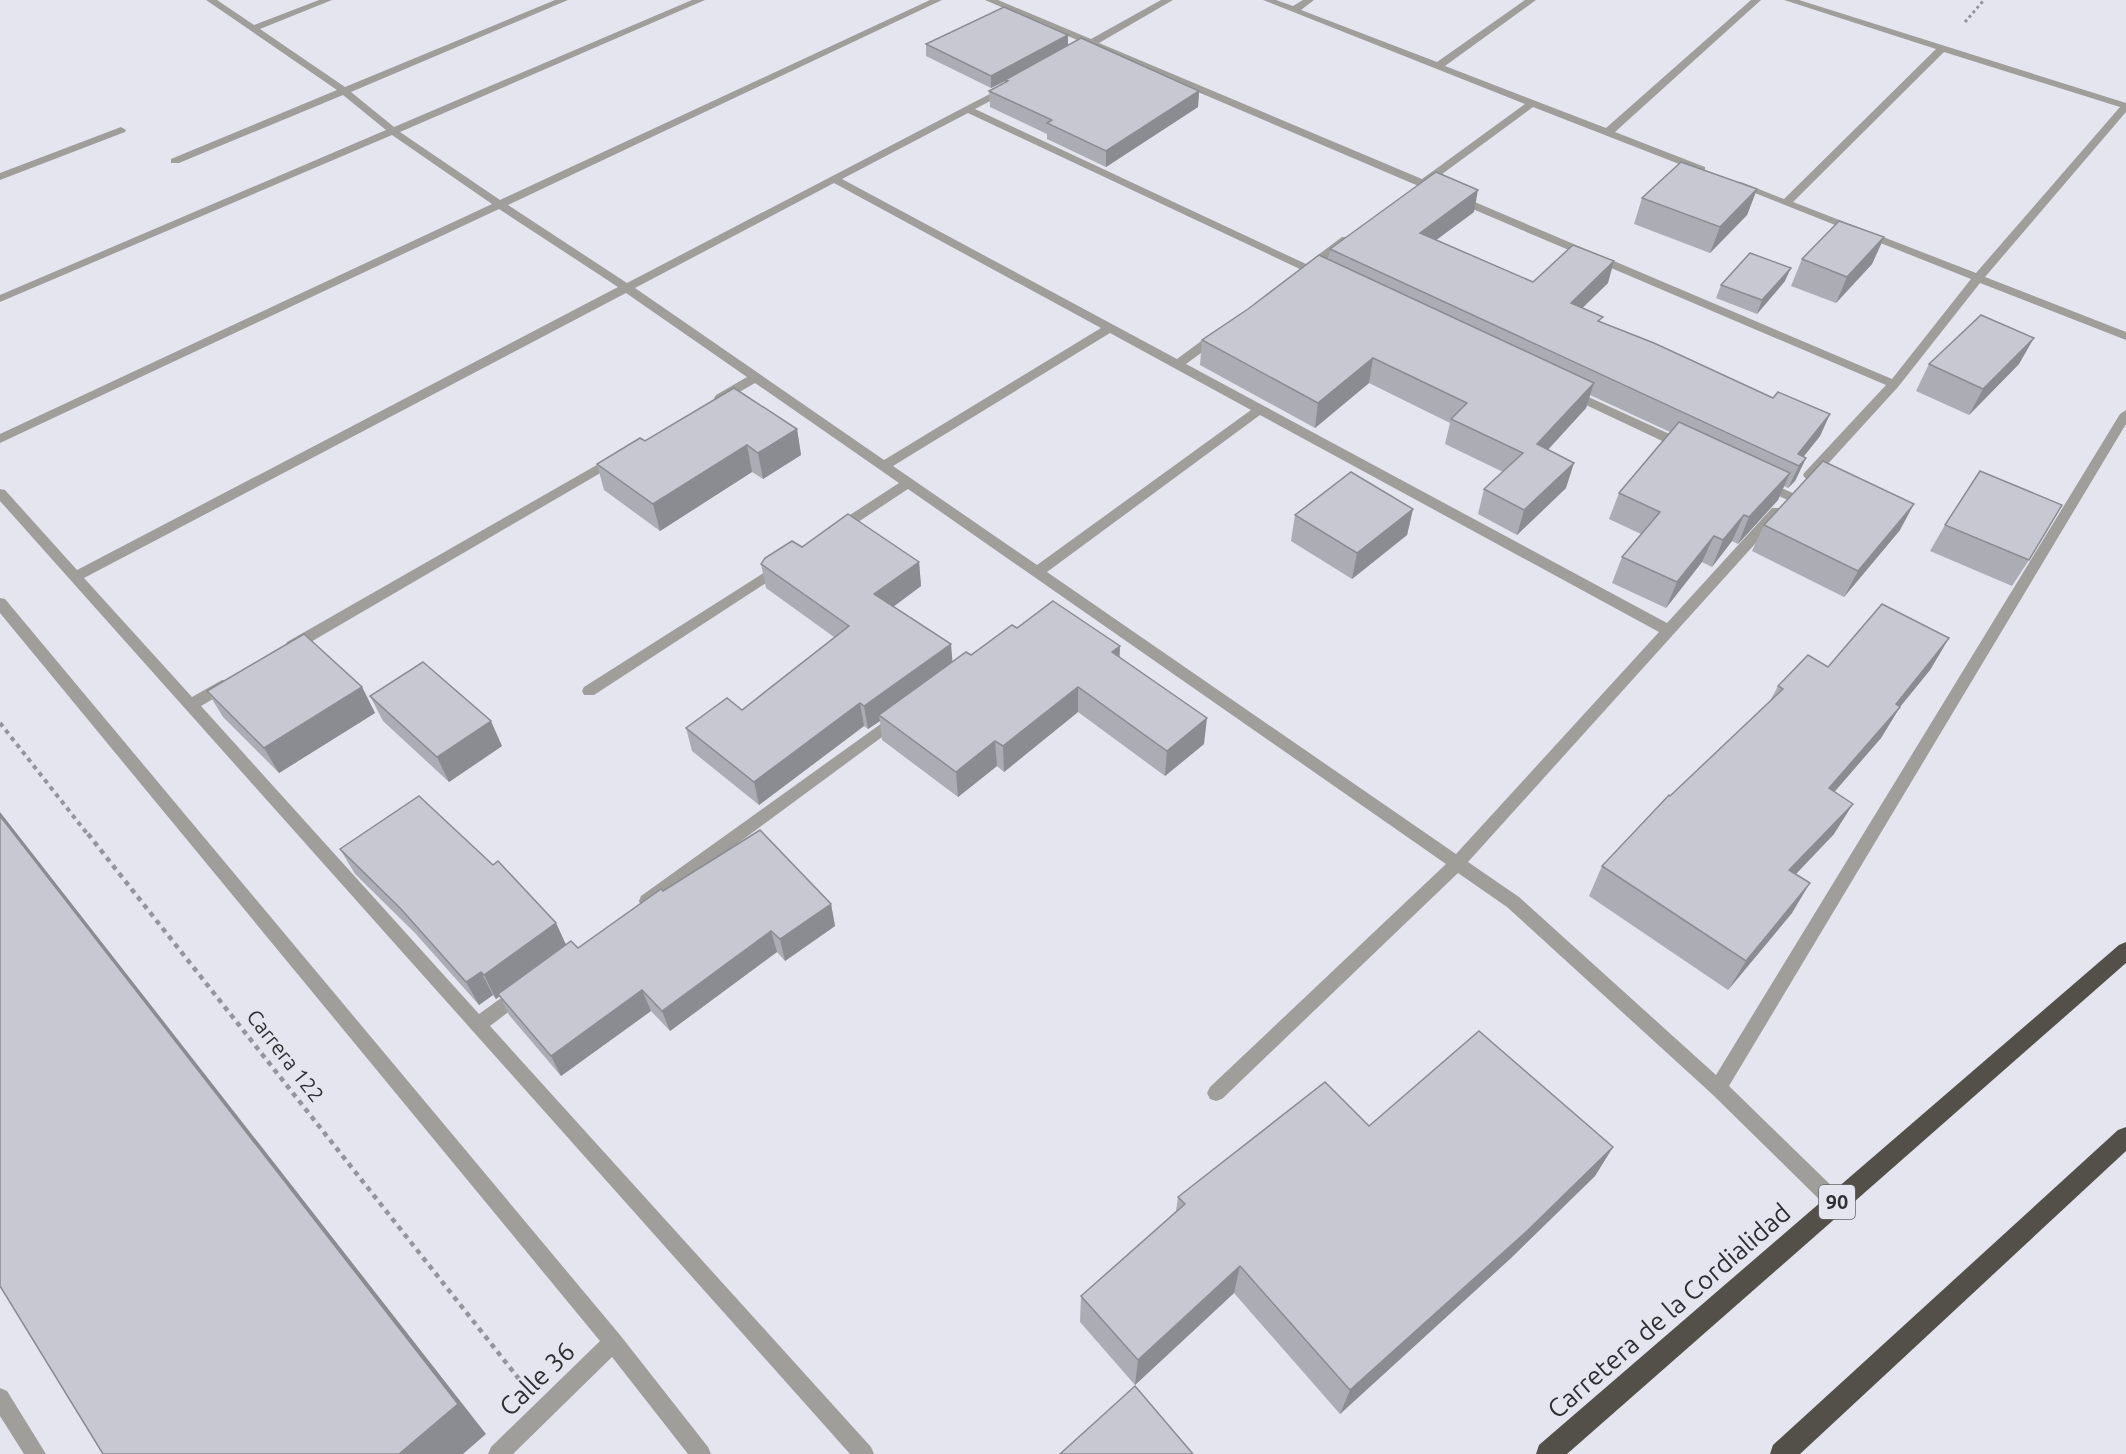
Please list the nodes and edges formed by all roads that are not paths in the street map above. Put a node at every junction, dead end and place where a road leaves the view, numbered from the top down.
1 (211, 0) edge
2 (327, 0) edge
3 (563, 0) edge
4 (700, 0) edge
5 (937, 0) edge
6 (990, 0) edge
7 (1168, 0) edge
8 (1268, 0) edge
9 (1310, 0) edge
10 (1531, 0) edge
11 (1756, 0) edge
12 (1789, 0) edge
13 (1294, 10) junction
14 (253, 29) junction
15 (1094, 42) junction
16 (1943, 48) junction
17 (1062, 59) edge
18 (1438, 66) junction
19 (1021, 81) edge
20 (344, 92) junction
21 (1532, 103) junction
22 (2126, 106) edge
23 (968, 109) junction
24 (121, 130) dead end
25 (394, 132) junction
26 (1607, 133) junction
27 (176, 161) dead end
28 (1708, 172) edge
29 (0, 177) edge
30 (835, 179) junction
31 (1730, 181) edge
32 (1419, 186) junction
33 (1786, 203) junction
34 (501, 206) junction
35 (1360, 229) edge
36 (1301, 272) junction
37 (1328, 278) edge
38 (1978, 278) junction
39 (627, 288) junction
40 (0, 299) edge
41 (1110, 328) junction
42 (1224, 330) edge
43 (2126, 336) edge
44 (1178, 364) junction
45 (756, 377) junction
46 (1894, 384) junction
47 (1564, 390) edge
48 (705, 407) edge
49 (1260, 409) junction
50 (2126, 414) edge
51 (0, 439) edge
52 (633, 448) edge
53 (1694, 451) edge
54 (884, 466) junction
55 (1747, 476) edge
56 (909, 483) junction
57 (0, 493) edge
58 (1790, 497) junction
59 (829, 535) edge
60 (789, 561) edge
61 (1037, 572) junction
62 (74, 577) junction
63 (0, 603) edge
64 (1669, 631) junction
65 (284, 651) edge
66 (243, 675) edge
67 (589, 691) dead end
68 (192, 704) junction
69 (914, 706) edge
70 (1458, 863) junction
71 (633, 911) edge
72 (2126, 951) edge
73 (537, 982) edge
74 (478, 1024) junction
75 (1718, 1088) junction
76 (1215, 1093) dead end
77 (2126, 1137) edge
78 (1836, 1203) junction
79 (613, 1342) junction
80 (0, 1398) edge
81 (36, 1454) edge
82 (498, 1454) edge
83 (700, 1454) edge
84 (864, 1454) edge
85 (1548, 1454) edge
86 (1782, 1454) edge

1 - 14 street
2 - 14 street
3 - 20 street
4 - 25 street
5 - 34 street
6 - 15 street
7 - 15 street
8 - 13 street
9 - 13 street
10 - 18 street
11 - 26 street
12 - 16 street
13 - 18 street
14 - 20 street
15 - 17 street
15 - 32 street
16 - 22 street
16 - 33 street
18 - 21 street
19 - 23 street
20 - 25 street
20 - 27 street
21 - 26 street
21 - 32 street
22 - 38 street
23 - 30 street
23 - 36 street
24 - 29 street
25 - 34 street
25 - 40 street
26 - 28 street
30 - 39 street
30 - 41 street
31 - 33 street
32 - 46 street
33 - 38 street
34 - 39 street
34 - 51 street
35 - 36 street
36 - 37 street
38 - 43 street
38 - 46 street
39 - 45 street
39 - 62 street
41 - 44 street
41 - 54 street
42 - 44 street
44 - 49 street
45 - 48 street
45 - 54 street
46 - 58 street
47 - 53 street
49 - 61 street
49 - 64 street
50 - 75 street
52 - 65 street
54 - 56 street
55 - 58 street
56 - 59 street
56 - 61 street
57 - 62 street
58 - 64 street
60 - 67 street
61 - 70 street
62 - 68 street
63 - 79 street
64 - 70 street
66 - 68 street
68 - 74 street
69 - 71 street
70 - 75 street
70 - 76 street
72 - 78 highway, Carretera de la Cordialidad / 90
73 - 74 street
74 - 84 street
75 - 78 street
77 - 86 highway
78 - 85 highway, Carretera de la Cordialidad / 90
79 - 82 street, Calle 36
79 - 83 street
80 - 81 street

